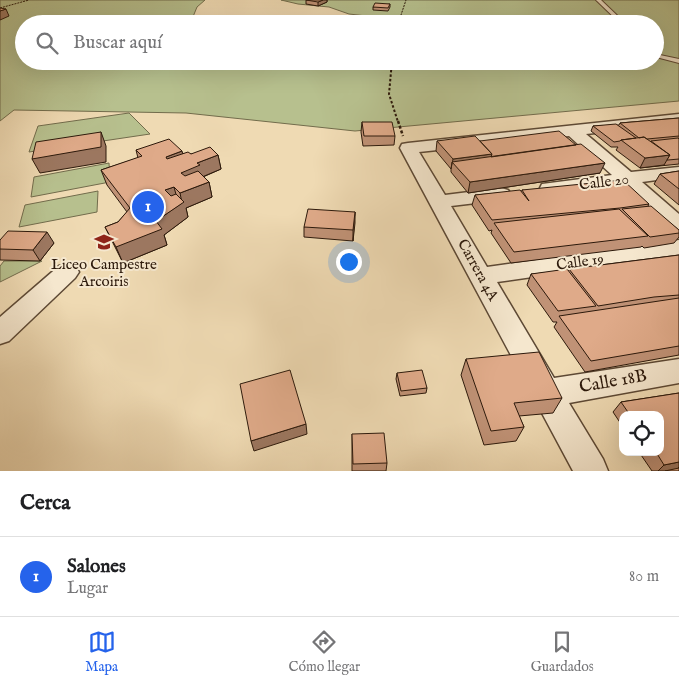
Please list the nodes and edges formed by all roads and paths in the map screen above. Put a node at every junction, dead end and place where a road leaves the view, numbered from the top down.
1 (29, 0) edge
2 (406, 0) edge
3 (598, 0) edge
4 (0, 8) edge
5 (401, 15) edge
6 (614, 15) edge
7 (664, 57) edge
8 (679, 61) edge
9 (391, 70) edge
10 (679, 119) edge
11 (573, 131) junction
12 (408, 148) junction
13 (679, 172) edge
14 (627, 179) junction
15 (439, 202) junction
16 (679, 225) edge
17 (679, 248) edge
18 (67, 272) dead end
19 (481, 276) junction
20 (0, 332) edge
21 (679, 370) edge
22 (547, 393) junction
23 (591, 471) edge

1 - 4 path
2 - 5 path
3 - 6 lane
7 - 8 lane
9 - 12 path
10 - 11 street
11 - 12 street
11 - 14 street
12 - 15 street, Carrera 4A
13 - 14 street, Calle 20
14 - 15 street, Calle 20
14 - 16 street
15 - 19 street, Carrera 4A
17 - 19 street, Calle 19
18 - 20 street
19 - 22 street, Carrera 4A
21 - 22 street, Calle 18B
22 - 23 street, Carrera 4A

